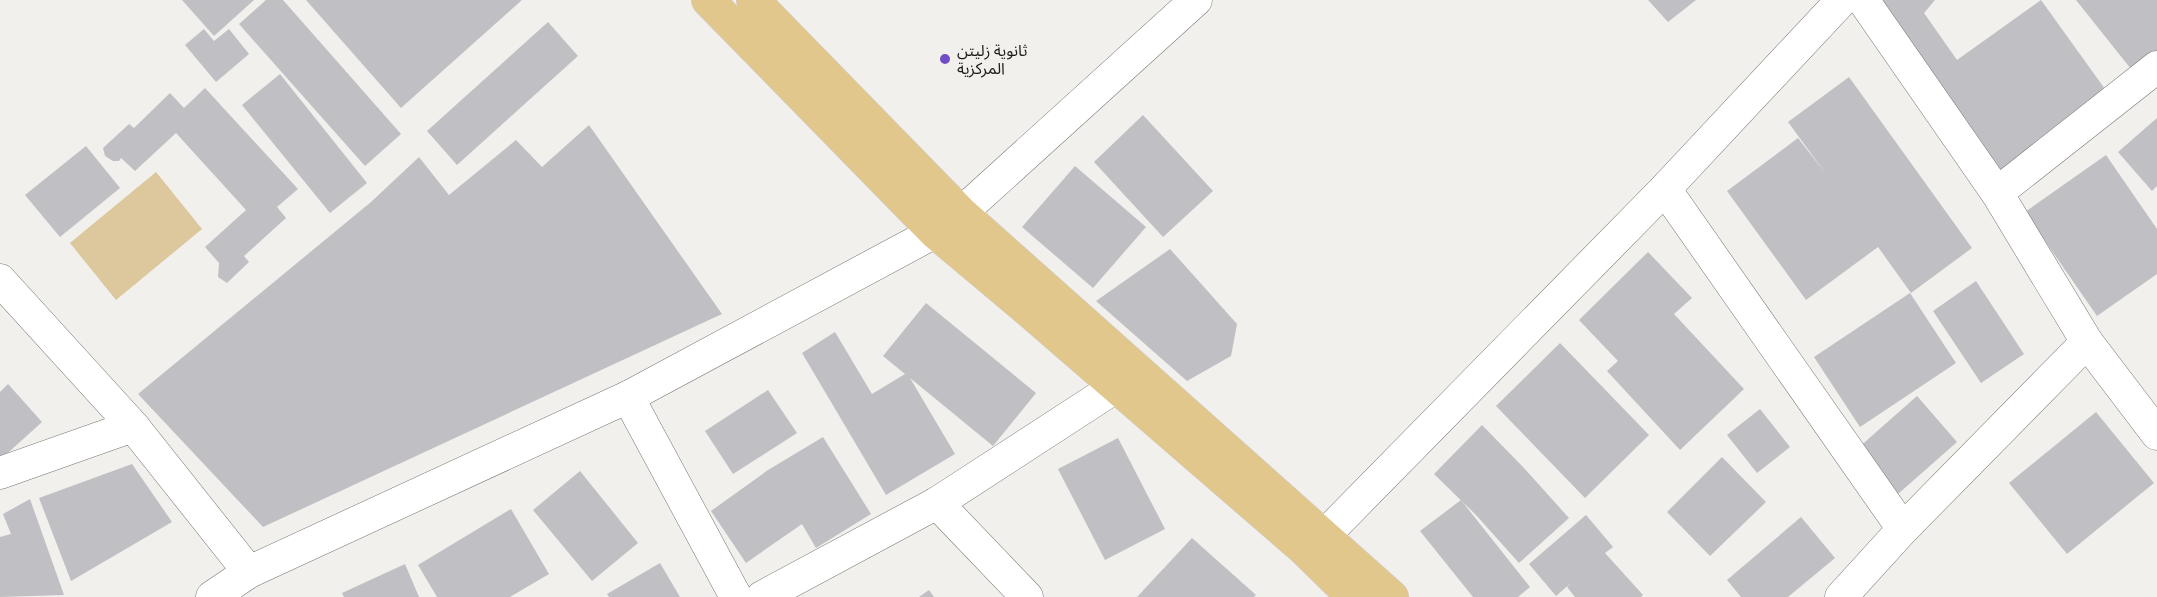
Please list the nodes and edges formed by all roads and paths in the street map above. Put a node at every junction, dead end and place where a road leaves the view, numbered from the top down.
1 (708, 0) edge
2 (753, 0) edge
3 (1196, 0) edge
4 (1842, 0) edge
5 (1863, 0) edge
6 (2157, 67) edge
7 (1665, 189) junction
8 (1997, 194) junction
9 (961, 213) junction
10 (935, 232) junction
11 (0, 280) edge
12 (2087, 342) junction
13 (1117, 386) junction
14 (628, 397) junction
15 (133, 426) junction
16 (2157, 434) edge
17 (0, 473) edge
18 (937, 503) junction
19 (1904, 529) junction
20 (1323, 536) junction
21 (249, 572) junction
22 (212, 597) edge
23 (736, 597) edge
24 (762, 597) edge
25 (1027, 597) edge
26 (1353, 597) edge
27 (1392, 597) edge
28 (1841, 597) edge

1 - 10 main road
2 - 9 main road
3 - 9 street
4 - 7 street
5 - 8 street
6 - 8 street
7 - 19 street
7 - 20 street
8 - 12 street
9 - 10 street
9 - 20 main road
10 - 13 main road
10 - 14 street
11 - 15 street
12 - 16 street
12 - 19 street
13 - 18 street
13 - 26 main road
14 - 21 street
14 - 23 street
15 - 17 street
15 - 21 street
18 - 24 street
18 - 25 street
19 - 28 street
20 - 27 main road
21 - 22 street

